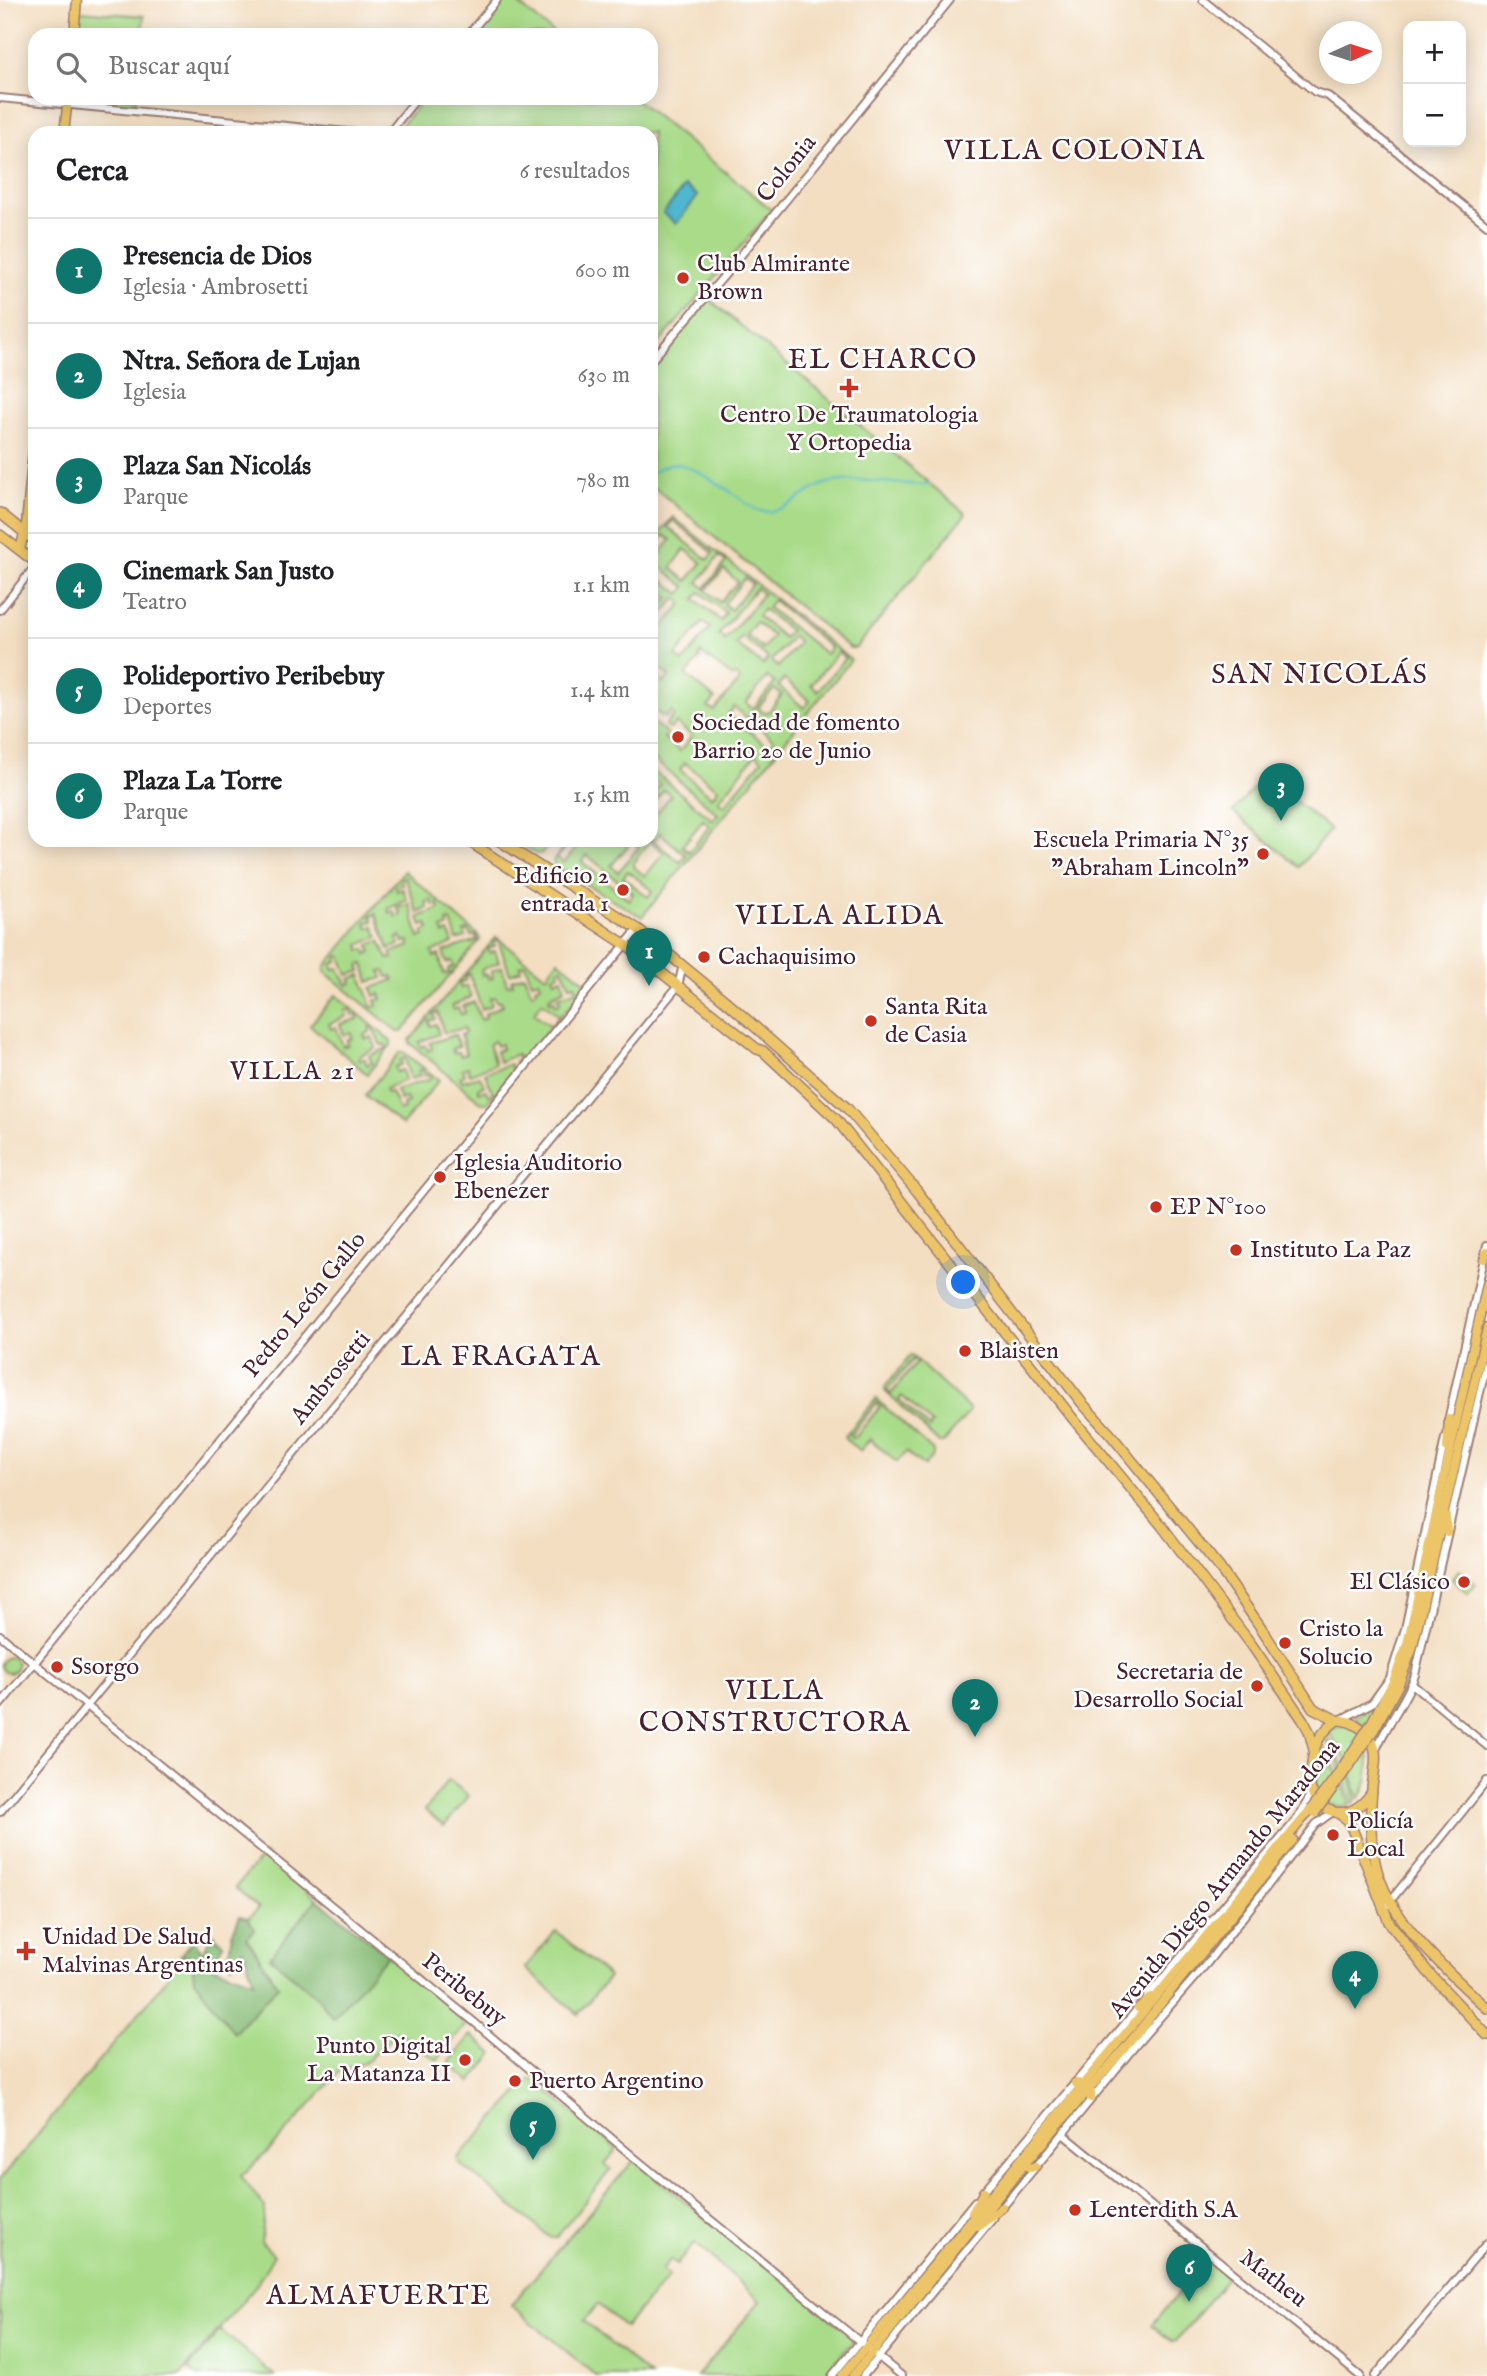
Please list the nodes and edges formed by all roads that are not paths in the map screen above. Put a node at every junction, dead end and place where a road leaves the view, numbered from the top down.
1 (77, 0) edge
2 (497, 0) edge
3 (950, 0) edge
4 (1203, 0) edge
5 (75, 28) edge
6 (474, 28) edge
7 (0, 98) edge
8 (28, 100) edge
9 (67, 105) edge
10 (95, 105) edge
11 (411, 105) edge
12 (65, 126) edge
13 (292, 126) edge
14 (395, 126) edge
15 (1487, 225) edge
16 (658, 353) edge
17 (28, 500) edge
18 (0, 513) edge
19 (25, 531) junction
20 (28, 534) edge
21 (0, 536) edge
22 (20, 550) junction
23 (28, 557) edge
24 (28, 573) edge
25 (0, 610) edge
26 (478, 847) edge
27 (509, 847) edge
28 (638, 929) junction
29 (625, 944) junction
30 (683, 965) junction
31 (678, 986) junction
32 (1487, 1245) edge
33 (1486, 1255) edge
34 (1487, 1284) edge
35 (1487, 1328) edge
36 (1470, 1347) junction
37 (1485, 1360) edge
38 (1449, 1419) junction
39 (1446, 1468) junction
40 (1458, 1485) junction
41 (1446, 1508) junction
42 (1447, 1532) junction
43 (0, 1635) edge
44 (34, 1663) junction
45 (1412, 1684) junction
46 (0, 1705) edge
47 (87, 1706) junction
48 (1339, 1720) junction
49 (1372, 1727) junction
50 (1487, 1746) edge
51 (1314, 1750) junction
52 (1375, 1752) junction
53 (1487, 1781) edge
54 (1310, 1788) junction
55 (1372, 1792) junction
56 (1313, 1811) junction
57 (0, 1812) edge
58 (1336, 1812) junction
59 (1390, 1899) junction
60 (1383, 1910) junction
61 (1170, 1981) junction
62 (1138, 2008) junction
63 (1487, 2008) edge
64 (1487, 2035) edge
65 (1129, 2043) junction
66 (1107, 2079) junction
67 (1085, 2089) junction
68 (1063, 2134) junction
69 (1019, 2149) junction
70 (1021, 2164) junction
71 (1036, 2166) junction
72 (984, 2191) junction
73 (1003, 2207) junction
74 (962, 2235) junction
75 (1487, 2244) edge
76 (870, 2349) junction
77 (832, 2376) edge
78 (842, 2376) edge
79 (853, 2376) edge
80 (863, 2376) edge
81 (902, 2376) edge
82 (1360, 2376) edge
83 (1375, 2376) edge

1 - 5 main road
2 - 6 street
3 - 16 street, Colonia
4 - 15 street
7 - 8 street
9 - 12 main road
10 - 13 street
11 - 14 street
17 - 19 main road
18 - 19 highway
19 - 20 highway
19 - 22 main road
21 - 22 highway
22 - 23 highway
24 - 25 street
26 - 29 highway
27 - 28 highway
28 - 29 street, Pedro León Gallo
28 - 30 highway
29 - 31 highway
29 - 44 street, Pedro León Gallo
30 - 31 street, Ambrosetti
30 - 48 highway
31 - 47 street, Ambrosetti
31 - 51 highway
32 - 33 street, Avenida Diego Armando Maradona
33 - 36 street, Avenida Diego Armando Maradona
34 - 36 main road, Avenida Diego Armando Maradona
35 - 37 main road, Avenida Diego Armando Maradona
36 - 37 street
36 - 38 street, Avenida Diego Armando Maradona
36 - 39 main road, Avenida Diego Armando Maradona
37 - 40 street, Avenida Diego Armando Maradona
37 - 41 main road, Avenida Diego Armando Maradona
38 - 39 main road
38 - 48 street, Avenida Diego Armando Maradona
39 - 49 main road, Avenida Diego Armando Maradona
40 - 41 main road
40 - 42 street, Avenida Diego Armando Maradona
41 - 42 main road
41 - 49 main road, Avenida Diego Armando Maradona
42 - 45 street, Avenida Diego Armando Maradona
43 - 44 street, Peribebuy
44 - 46 street, Pedro León Gallo
44 - 47 street, Peribebuy
45 - 50 street
45 - 52 street, Avenida Diego Armando Maradona
47 - 57 street, Ambrosetti
47 - 76 street, Peribebuy
48 - 51 highway
48 - 52 highway
49 - 56 main road, Avenida Diego Armando Maradona, bridge
51 - 54 highway
52 - 55 highway
53 - 59 street
54 - 58 highway
54 - 62 street, Avenida Diego Armando Maradona
55 - 58 highway
55 - 59 highway
56 - 61 main road, Avenida Diego Armando Maradona
56 - 65 main road, Avenida Diego Armando Maradona
58 - 60 highway
58 - 66 street, Avenida Diego Armando Maradona
59 - 60 street
59 - 63 highway
60 - 64 highway
61 - 62 main road
61 - 67 main road, Avenida Diego Armando Maradona
62 - 67 street, Avenida Diego Armando Maradona
65 - 66 main road
65 - 67 main road, Avenida Diego Armando Maradona
66 - 67 street, Avenida Diego Armando Maradona
67 - 68 street, Avenida Diego Armando Maradona
67 - 69 street, Avenida Diego Armando Maradona
67 - 70 main road, Avenida Diego Armando Maradona
68 - 71 street, Avenida Diego Armando Maradona
68 - 82 street, Matheu
69 - 70 main road
69 - 72 street, Avenida Diego Armando Maradona
70 - 71 main road
70 - 74 main road, Avenida Diego Armando Maradona
71 - 73 street, Avenida Diego Armando Maradona
72 - 74 main road
72 - 76 street, Avenida Diego Armando Maradona
73 - 74 main road
73 - 76 street, Avenida Diego Armando Maradona
74 - 76 main road, Avenida Diego Armando Maradona
75 - 83 street
76 - 77 street, Avenida Diego Armando Maradona
76 - 78 main road, Avenida Diego Armando Maradona
76 - 79 main road, Avenida Diego Armando Maradona
76 - 80 street, Avenida Diego Armando Maradona
76 - 81 street, Peribebuy

